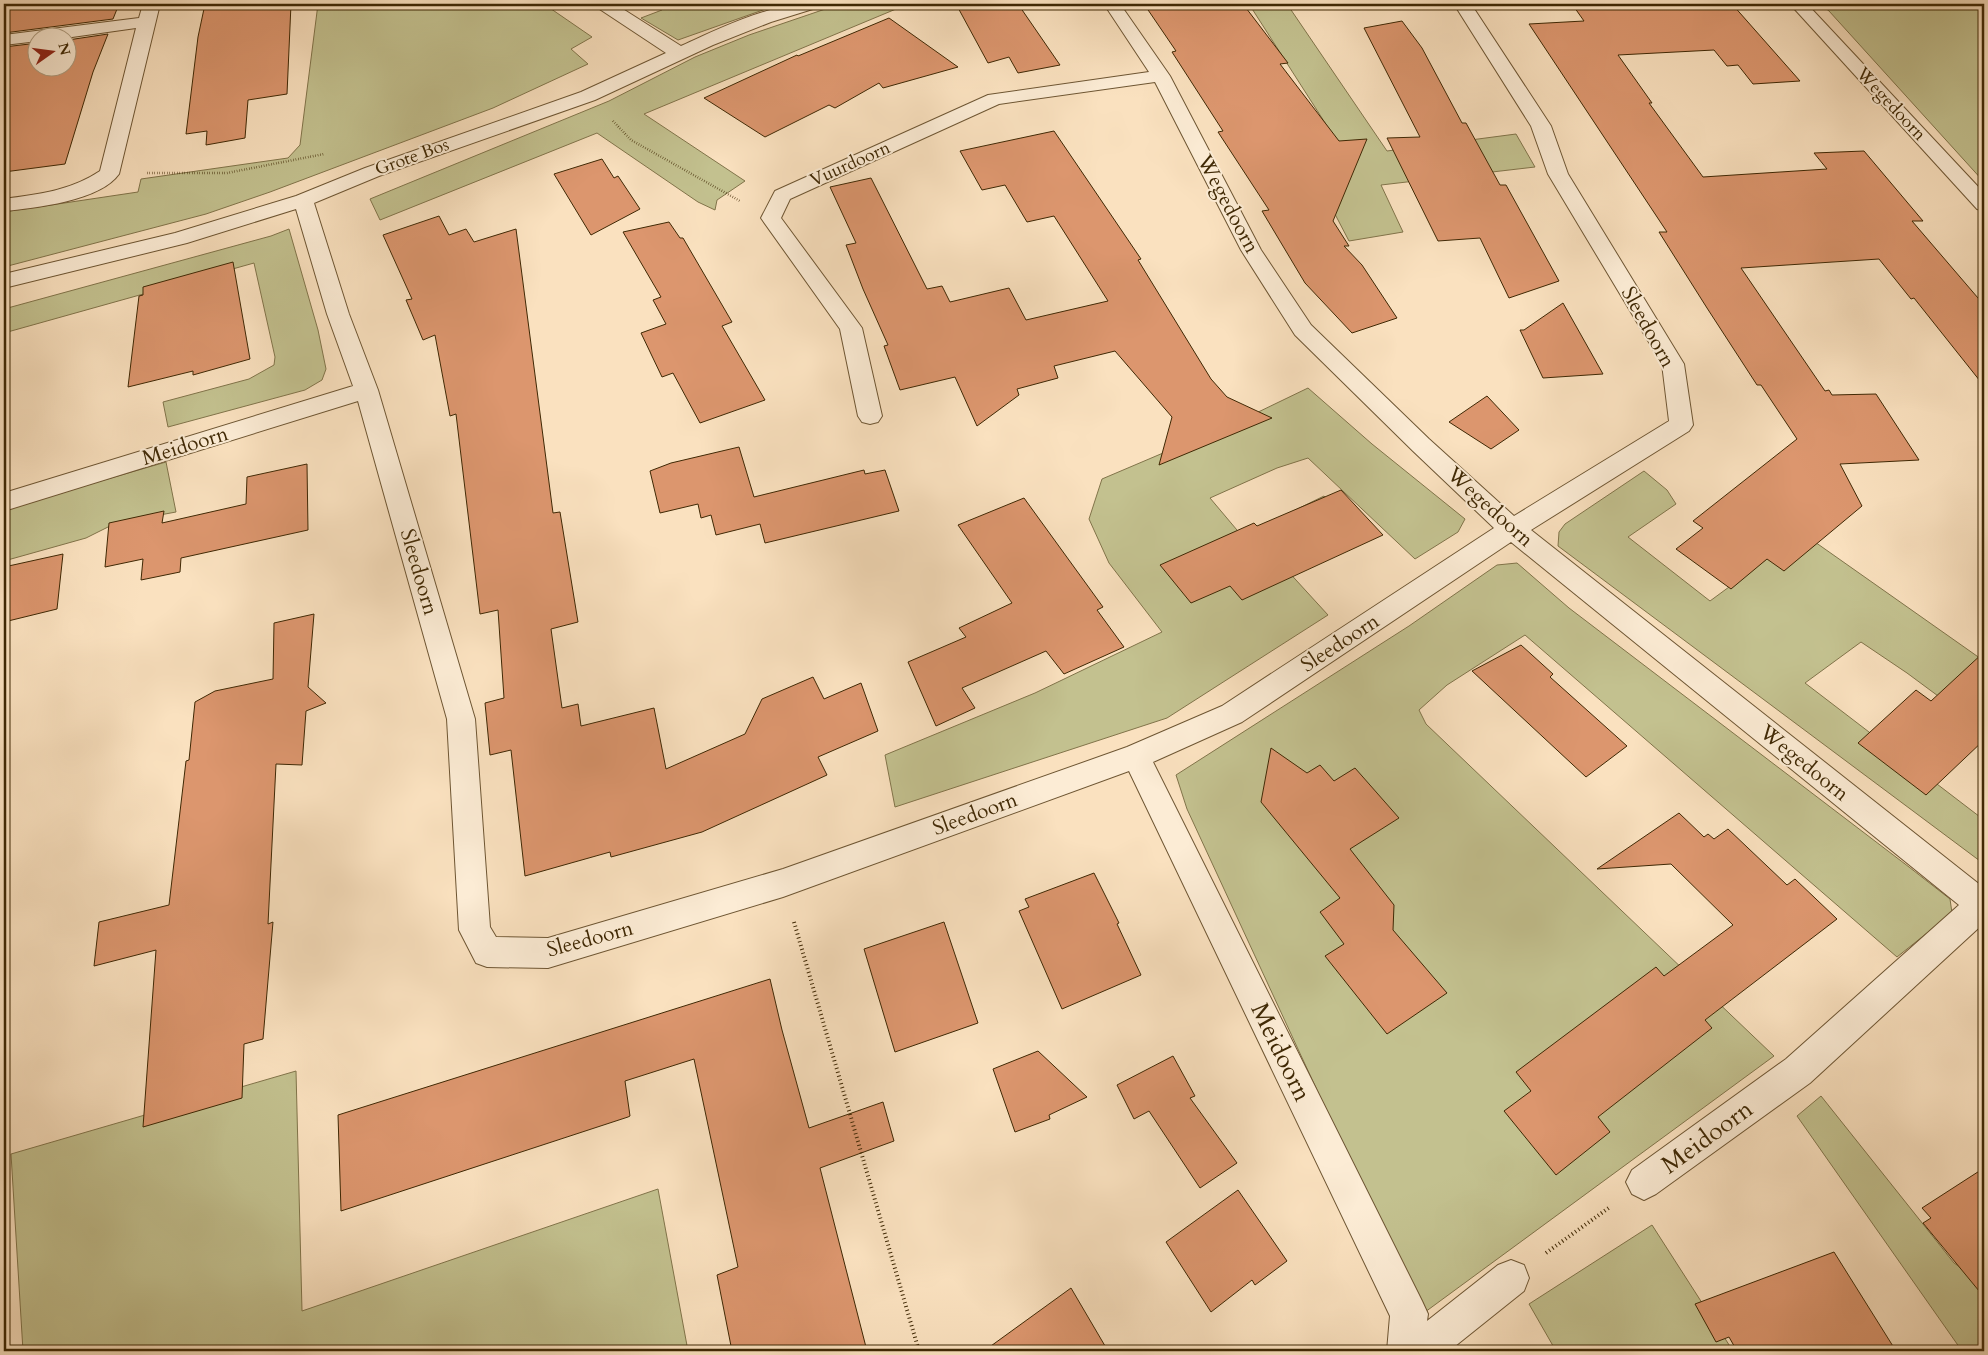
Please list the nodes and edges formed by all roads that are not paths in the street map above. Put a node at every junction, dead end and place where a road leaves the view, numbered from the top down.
1 (150, 4) edge
2 (604, 4) edge
3 (810, 4) edge
4 (1112, 4) edge
5 (1463, 4) edge
6 (1798, 4) edge
7 (145, 22) junction
8 (4, 40) edge
9 (680, 54) junction
10 (1162, 76) junction
11 (303, 200) junction
12 (4, 205) edge
13 (1984, 205) edge
14 (4, 280) edge
15 (366, 390) junction
16 (870, 416) dead end
17 (4, 502) edge
18 (1512, 529) junction
19 (1136, 756) junction
20 (1983, 904) edge
21 (1644, 1182) road end
22 (1511, 1278) road end
23 (1406, 1351) edge
24 (1419, 1351) edge

1 - 7 street
2 - 9 street
3 - 9 street, Grote Bos
4 - 10 street, Wegedoorn
5 - 18 street, Sleedoorn
6 - 13 street, Wegedoorn
7 - 8 street
7 - 12 street
9 - 11 street, Grote Bos
10 - 16 street, Vuurdoorn
10 - 18 street, Wegedoorn
11 - 14 street, Grote Bos
11 - 15 street, Sleedoorn
15 - 17 street, Meidoorn
15 - 19 street, Sleedoorn
18 - 19 street, Sleedoorn
18 - 20 street, Wegedoorn
19 - 23 street, Meidoorn
20 - 21 street, Meidoorn
22 - 24 street

